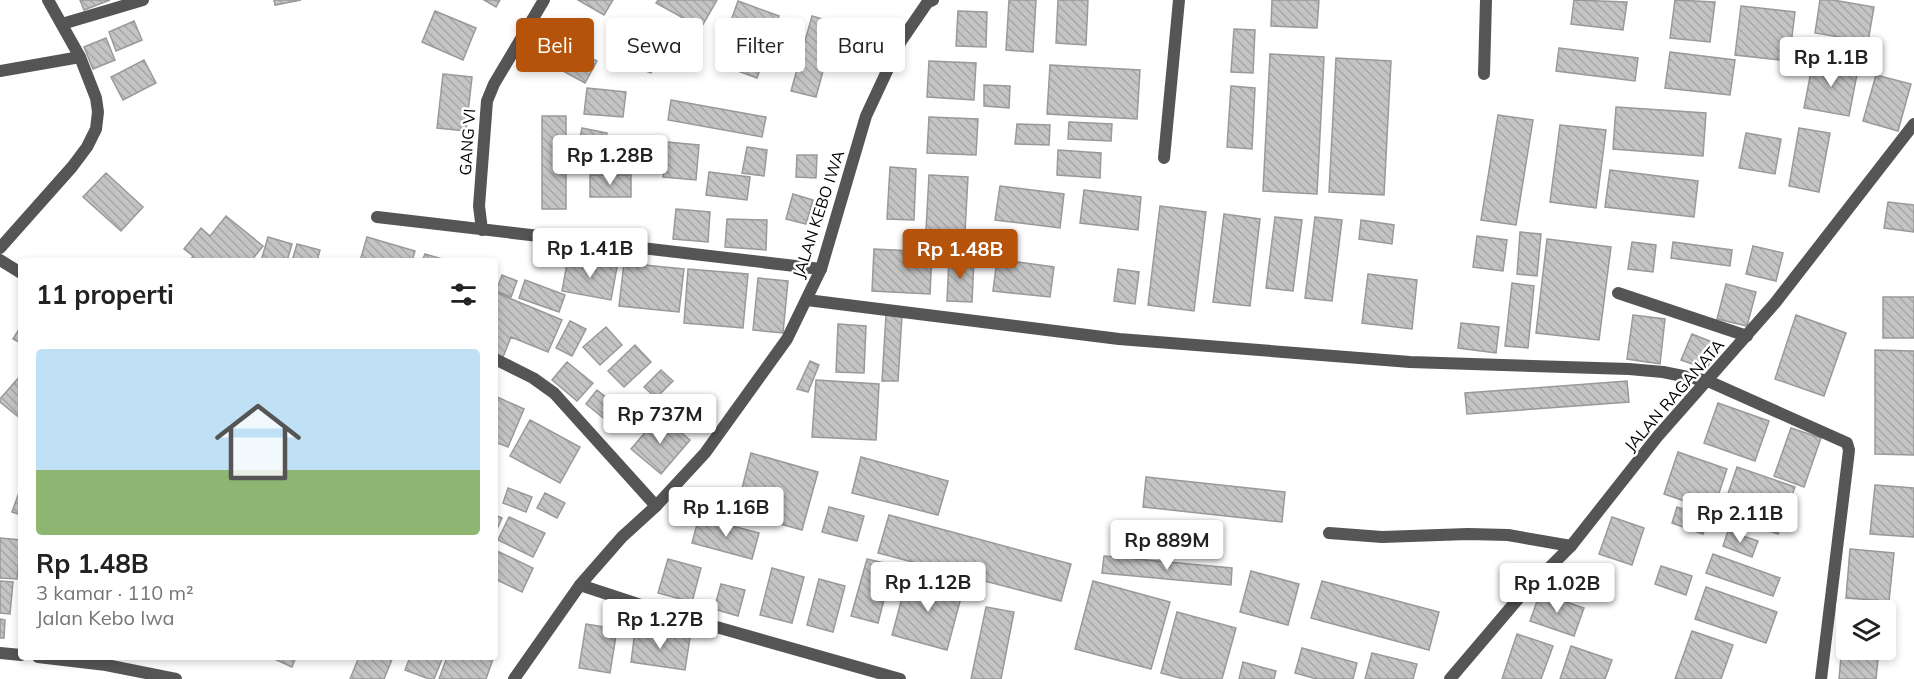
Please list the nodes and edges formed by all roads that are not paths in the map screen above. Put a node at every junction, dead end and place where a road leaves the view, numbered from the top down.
1 (48, 0) edge
2 (143, 0) edge
3 (544, 0) edge
4 (1179, 0) edge
5 (1486, 0) edge
6 (927, 1) edge
7 (62, 24) junction
8 (80, 57) junction
9 (0, 71) edge
10 (1484, 74) dead end
11 (1914, 124) edge
12 (1164, 158) dead end
13 (377, 217) dead end
14 (482, 230) junction
15 (0, 248) edge
16 (0, 260) edge
17 (821, 269) junction
18 (18, 271) edge
19 (1618, 293) dead end
20 (807, 300) junction
21 (1747, 336) junction
22 (498, 360) edge
23 (1708, 381) junction
24 (656, 506) junction
25 (1329, 533) dead end
26 (1571, 546) junction
27 (580, 585) junction
28 (0, 653) edge
29 (18, 655) edge
30 (90, 660) edge
31 (108, 661) edge
32 (176, 679) edge
33 (514, 679) edge
34 (900, 679) edge
35 (1450, 679) edge
36 (1821, 679) edge

1 - 7 street
2 - 7 street
3 - 14 street, GANG VI
4 - 12 street
5 - 10 street
6 - 17 street, JALAN KEBO IWA
7 - 8 street
8 - 9 street
8 - 15 street
11 - 21 street, JALAN RAGANATA
13 - 14 street
14 - 17 street
16 - 18 street
17 - 20 street, JALAN KEBO IWA
19 - 21 street
20 - 23 street
20 - 24 street, JALAN KEBO IWA
21 - 23 street, JALAN RAGANATA
22 - 24 street
23 - 26 street, JALAN RAGANATA
23 - 36 street
24 - 27 street, JALAN KEBO IWA
25 - 26 street
26 - 35 street, JALAN RAGANATA
27 - 33 street, JALAN KEBO IWA
27 - 34 street
28 - 29 street
30 - 31 street
31 - 32 street

